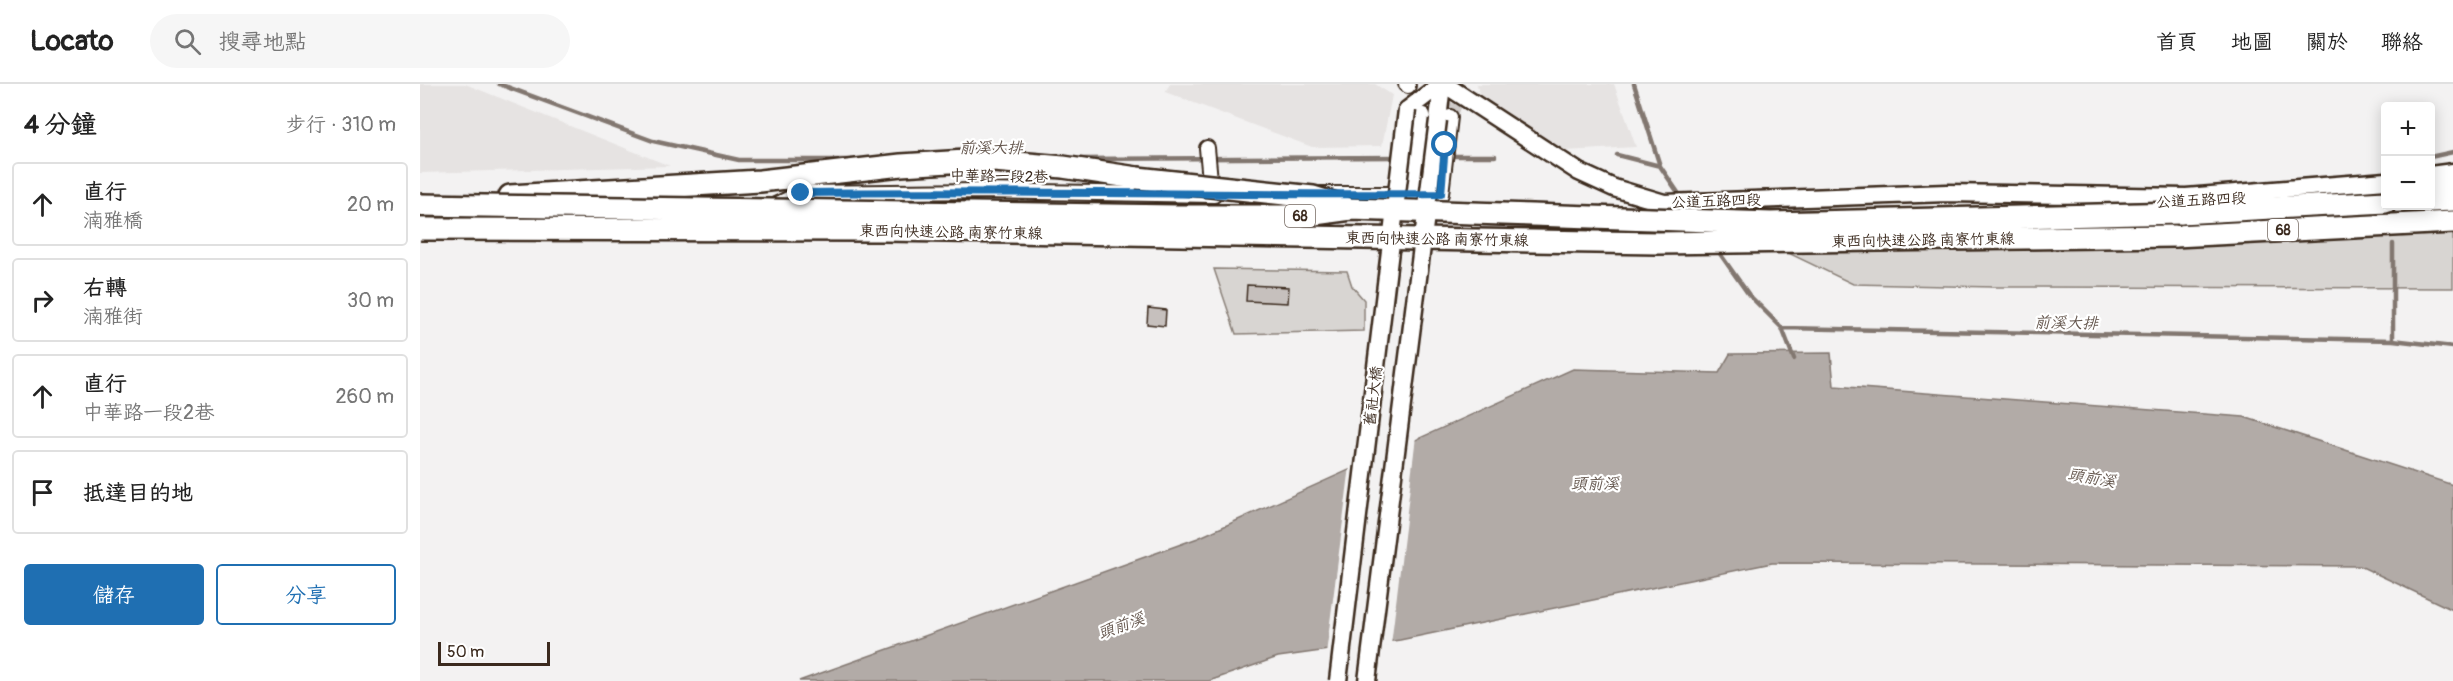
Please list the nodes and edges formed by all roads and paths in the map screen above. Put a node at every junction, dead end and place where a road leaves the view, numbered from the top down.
1 (1443, 84) edge
2 (1429, 116) junction
3 (1207, 148) dead end
4 (2453, 172) edge
5 (2435, 174) edge
6 (2453, 179) edge
7 (1210, 180) junction
8 (2381, 181) edge
9 (2435, 181) edge
10 (2453, 184) edge
11 (2435, 187) edge
12 (2381, 189) edge
13 (1947, 193) junction
14 (1258, 194) junction
15 (1412, 194) junction
16 (1164, 195) junction
17 (420, 196) edge
18 (510, 196) junction
19 (2453, 200) edge
20 (429, 201) edge
21 (2435, 201) edge
22 (2381, 202) edge
23 (1351, 209) junction
24 (536, 212) junction
25 (2453, 222) edge
26 (2392, 225) junction
27 (420, 229) edge
28 (2453, 232) edge
29 (1338, 681) edge
30 (1367, 681) edge

1 - 2 street
1 - 2 street
1 - 13 street, 公道五路四段
2 - 15 street
2 - 15 street, 中華路一段2巷
2 - 29 street, 舊社大橋, bridge
2 - 30 street, 舊社大橋, bridge
3 - 7 street
4 - 5 street
6 - 9 street
7 - 14 street, 中華路一段2巷
7 - 16 street, 中華路一段2巷
8 - 13 street, 公道五路四段
10 - 11 highway
12 - 13 street, 公道五路四段
14 - 15 street, 中華路一段2巷
14 - 16 street, 中華路一段2巷
16 - 24 street, 中華路一段2巷
17 - 20 street, 中華路一段2巷
18 - 20 street, 中華路一段2巷
18 - 23 highway, bridge
18 - 24 street
19 - 21 highway
20 - 23 highway, 東西向快速公路 南寮竹東線 / 68, bridge
20 - 24 street, 中華路一段2巷
22 - 23 highway, 東西向快速公路 南寮竹東線 / 68, bridge
25 - 26 highway, 東西向快速公路 南寮竹東線 / 68
26 - 27 highway, 東西向快速公路 南寮竹東線 / 68, bridge
26 - 28 highway

